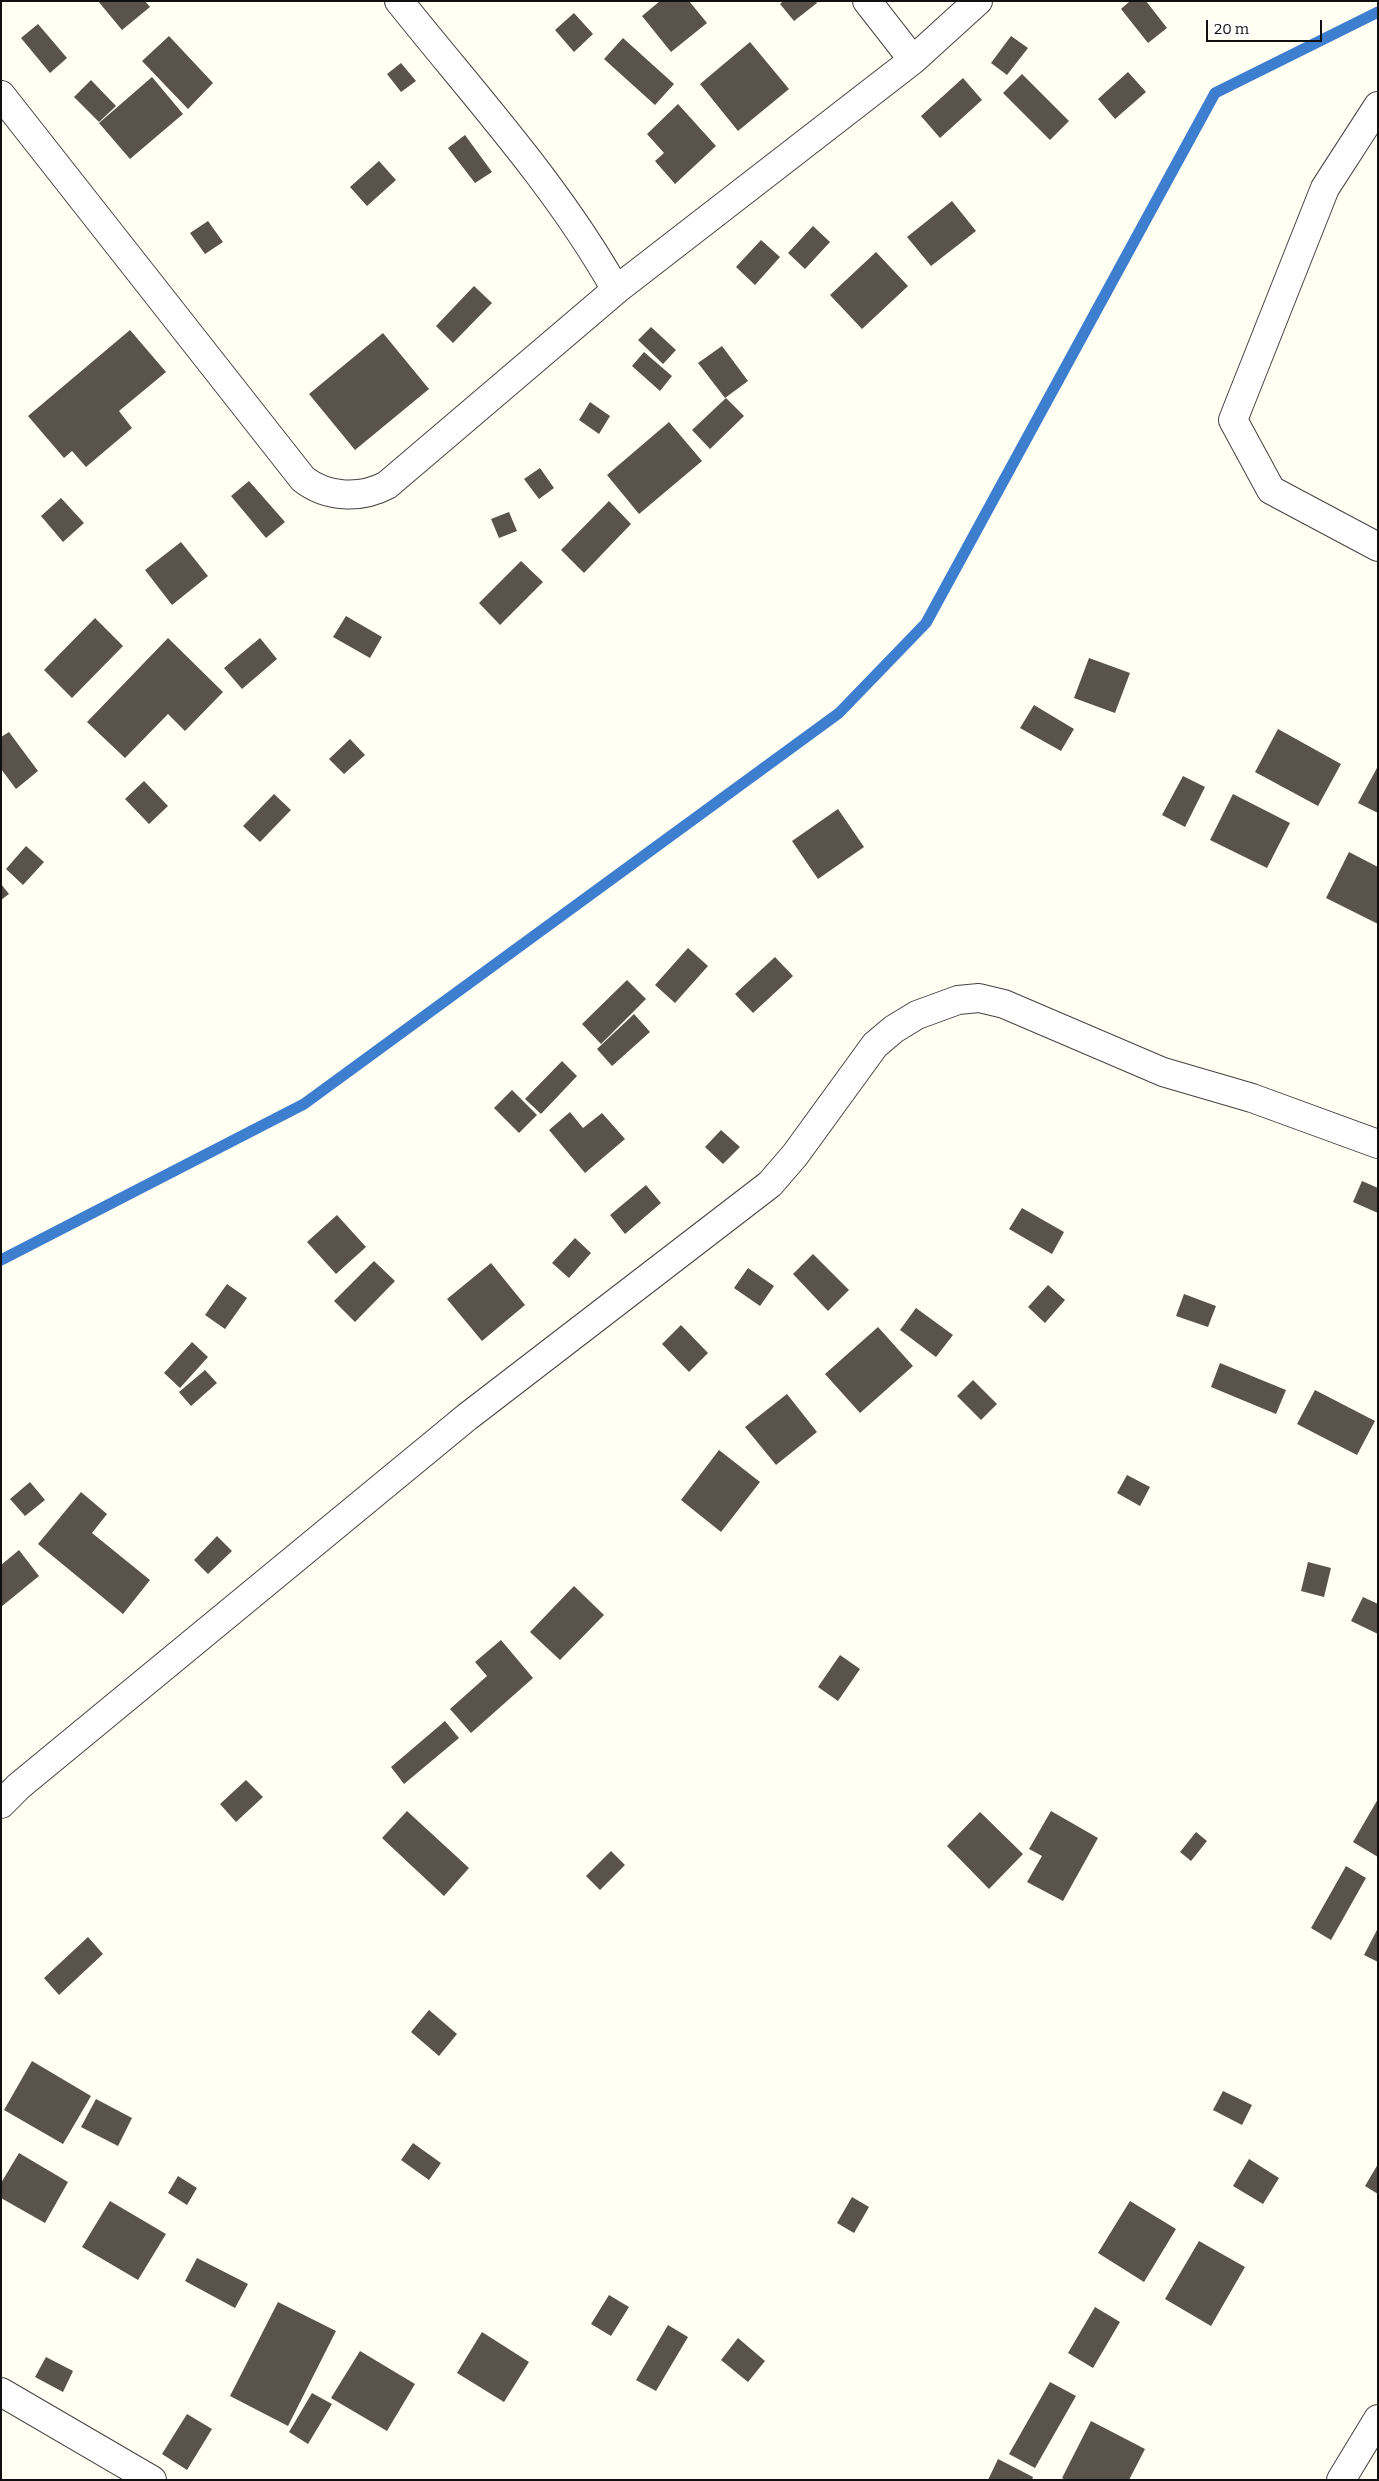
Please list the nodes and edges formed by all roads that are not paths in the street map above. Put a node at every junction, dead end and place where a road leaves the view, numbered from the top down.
1 (399, 1) edge
2 (868, 1) edge
3 (978, 1) edge
4 (913, 60) junction
5 (1, 95) edge
6 (1378, 106) edge
7 (616, 290) junction
8 (1378, 547) edge
9 (1378, 1144) edge
10 (1, 1804) edge
11 (1, 2392) edge
12 (1378, 2419) edge
13 (152, 2480) edge
14 (1341, 2480) edge

1 - 7 street
2 - 4 street
3 - 4 street
4 - 7 street
5 - 7 street
6 - 8 street
9 - 10 street
11 - 13 street
12 - 14 street

